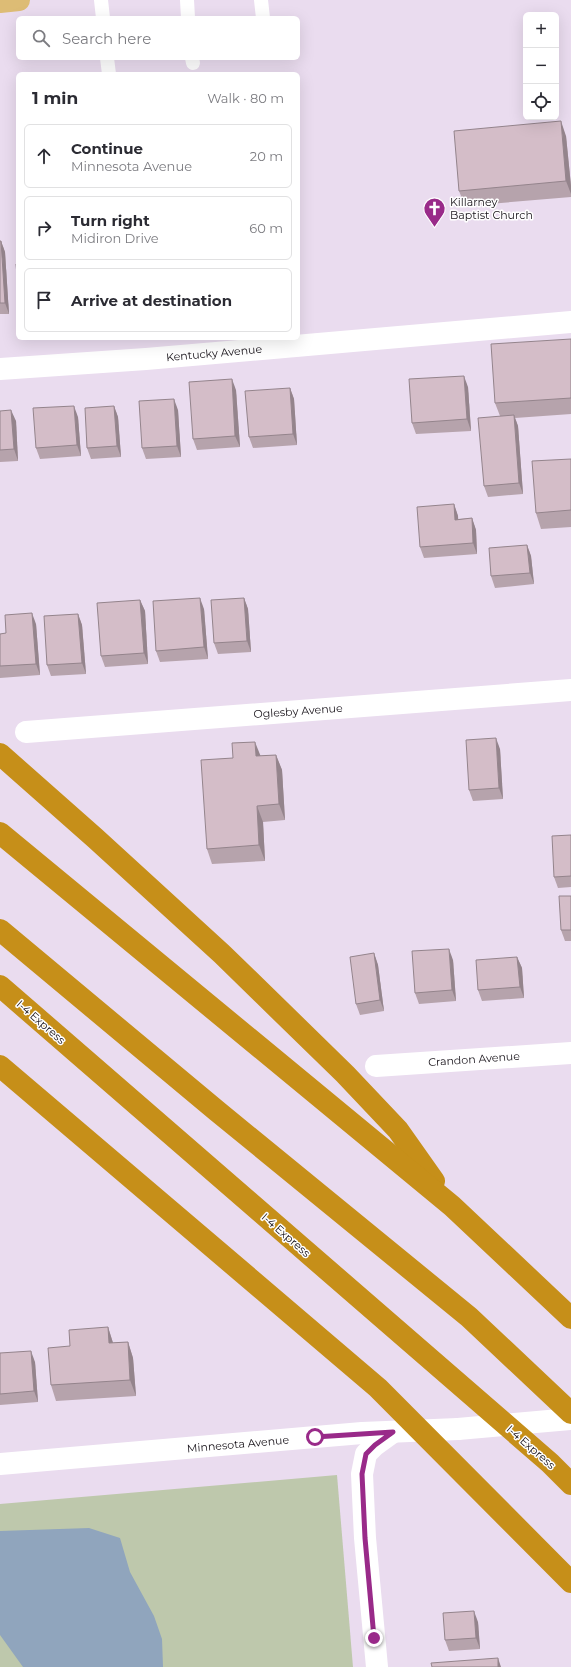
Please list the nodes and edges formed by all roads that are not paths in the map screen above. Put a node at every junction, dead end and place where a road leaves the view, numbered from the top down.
1 (19, 0) edge
2 (101, 0) edge
3 (186, 0) edge
4 (261, 0) edge
5 (0, 2) edge
6 (103, 16) edge
7 (188, 16) edge
8 (263, 16) edge
9 (107, 60) edge
10 (108, 72) edge
11 (571, 322) edge
12 (0, 369) edge
13 (571, 690) edge
14 (26, 732) dead end
15 (0, 754) edge
16 (0, 833) edge
17 (0, 930) edge
18 (0, 986) edge
19 (571, 1053) edge
20 (0, 1066) edge
21 (376, 1066) dead end
22 (452, 1206) junction
23 (571, 1318) edge
24 (571, 1413) edge
25 (571, 1419) edge
26 (393, 1432) junction
27 (0, 1464) edge
28 (571, 1484) edge
29 (571, 1582) edge
30 (377, 1667) edge

1 - 5 main road
2 - 6 lane
3 - 7 lane
4 - 8 lane
9 - 10 lane
11 - 12 street, Kentucky Avenue
13 - 14 street, Oglesby Avenue
15 - 22 highway
16 - 22 highway
17 - 24 highway
18 - 28 highway, I-4 Express
19 - 21 street, Crandon Avenue
20 - 29 highway
22 - 23 highway
25 - 26 street, Minnesota Avenue
26 - 27 street, Minnesota Avenue
26 - 30 street

